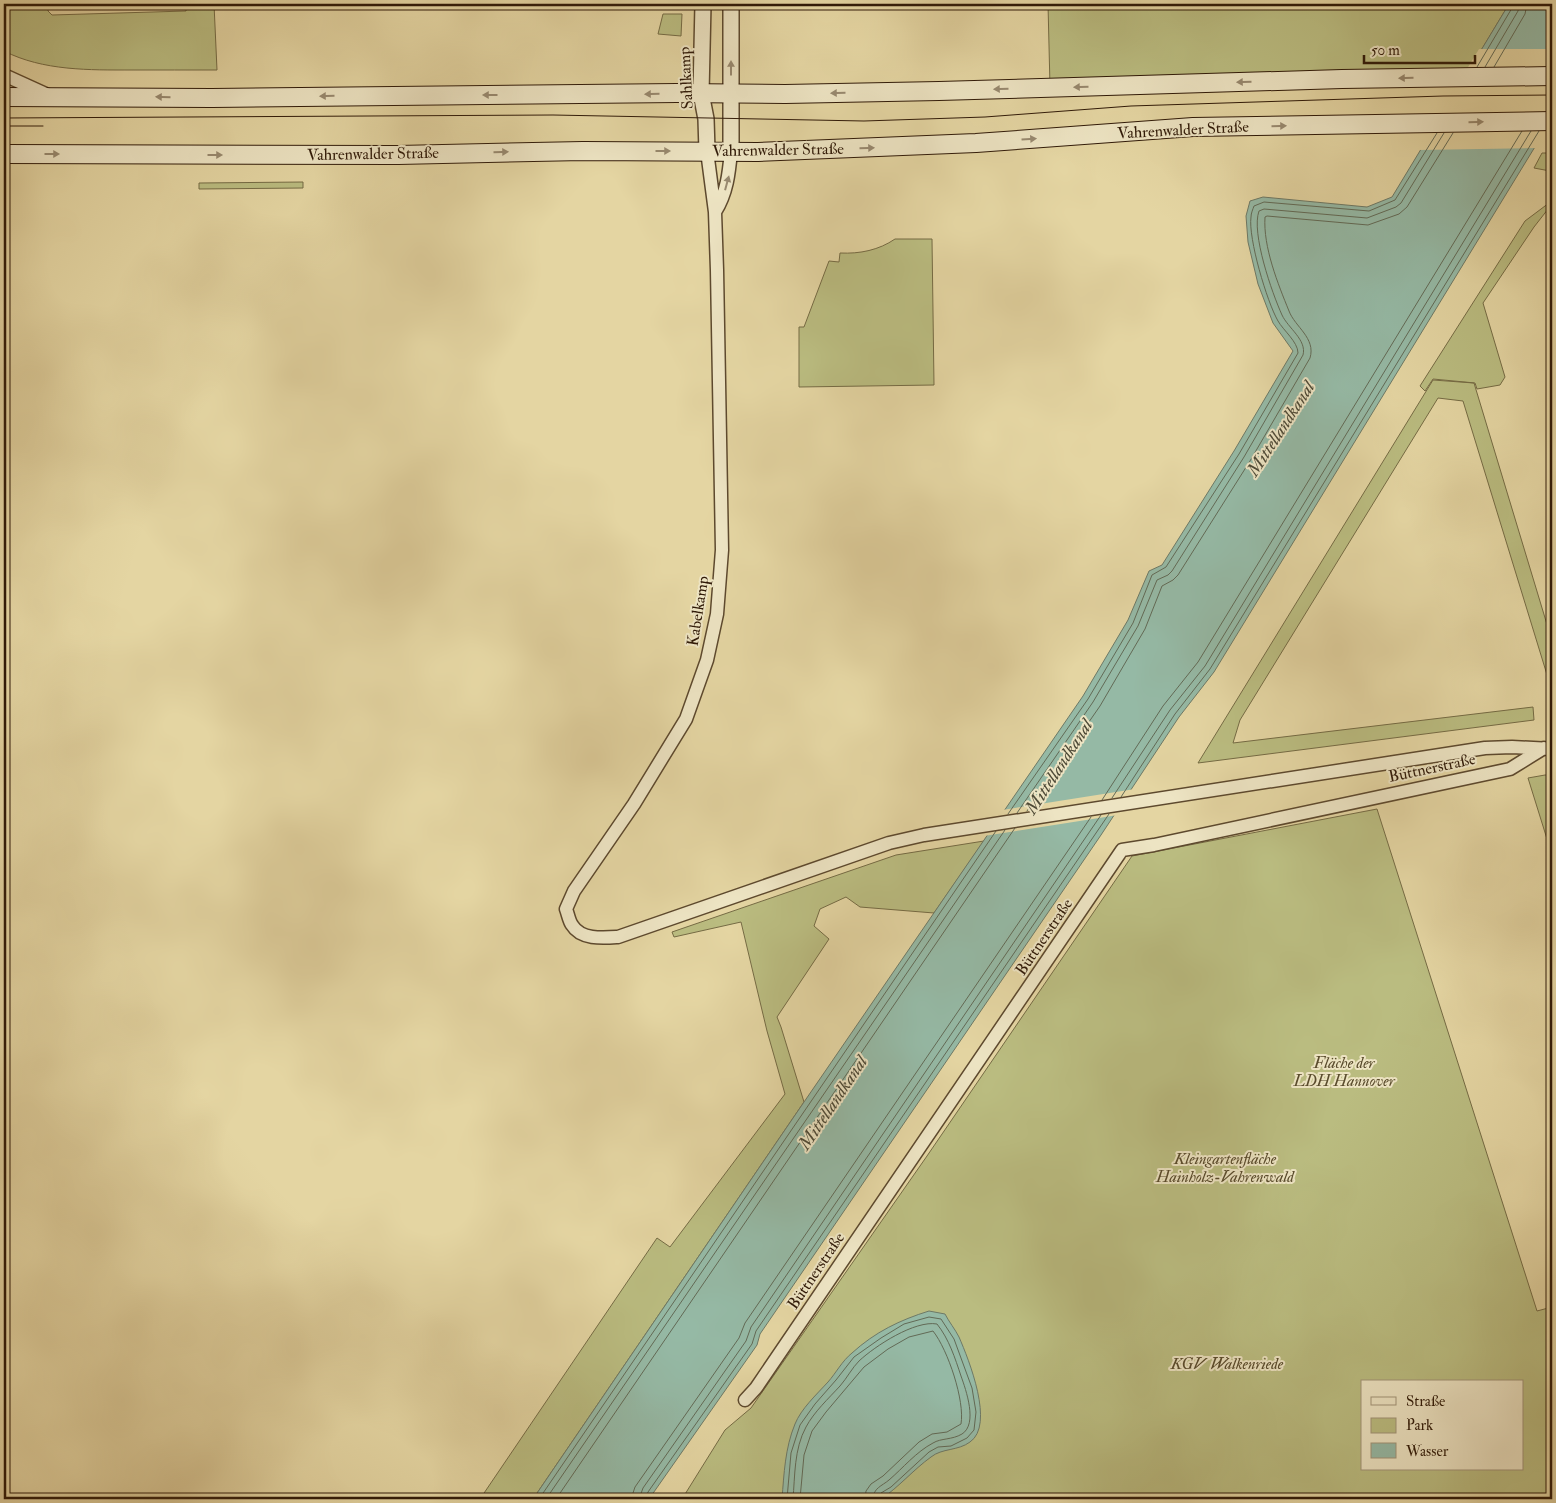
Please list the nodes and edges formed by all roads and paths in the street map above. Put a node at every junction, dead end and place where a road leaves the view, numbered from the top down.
1 (703, 4) edge
2 (731, 4) edge
3 (4, 75) edge
4 (1552, 76) edge
5 (701, 93) junction
6 (731, 94) junction
7 (50, 96) junction
8 (4, 97) edge
9 (1552, 121) edge
10 (707, 151) junction
11 (731, 151) junction
12 (4, 154) edge
13 (716, 212) junction
14 (1548, 749) edge
15 (618, 937) joint
16 (746, 1400) dead end

1 - 5 street, Sahlkamp
6 -> 2 street
3 - 7 street
4 -> 6 main road
5 - 6 main road
5 -> 7 main road
5 - 10 street, Sahlkamp
6 - 11 street
7 - 8 main road
11 -> 9 main road, Vahrenwalder Straße
10 - 11 main road, Vahrenwalder Straße
12 -> 10 main road, Vahrenwalder Straße
10 - 13 street, Kabelkamp
13 -> 11 street, Kabelkamp
13 - 15 street, Kabelkamp
14 - 15 street, Büttnerstraße
14 - 16 street, Büttnerstraße

